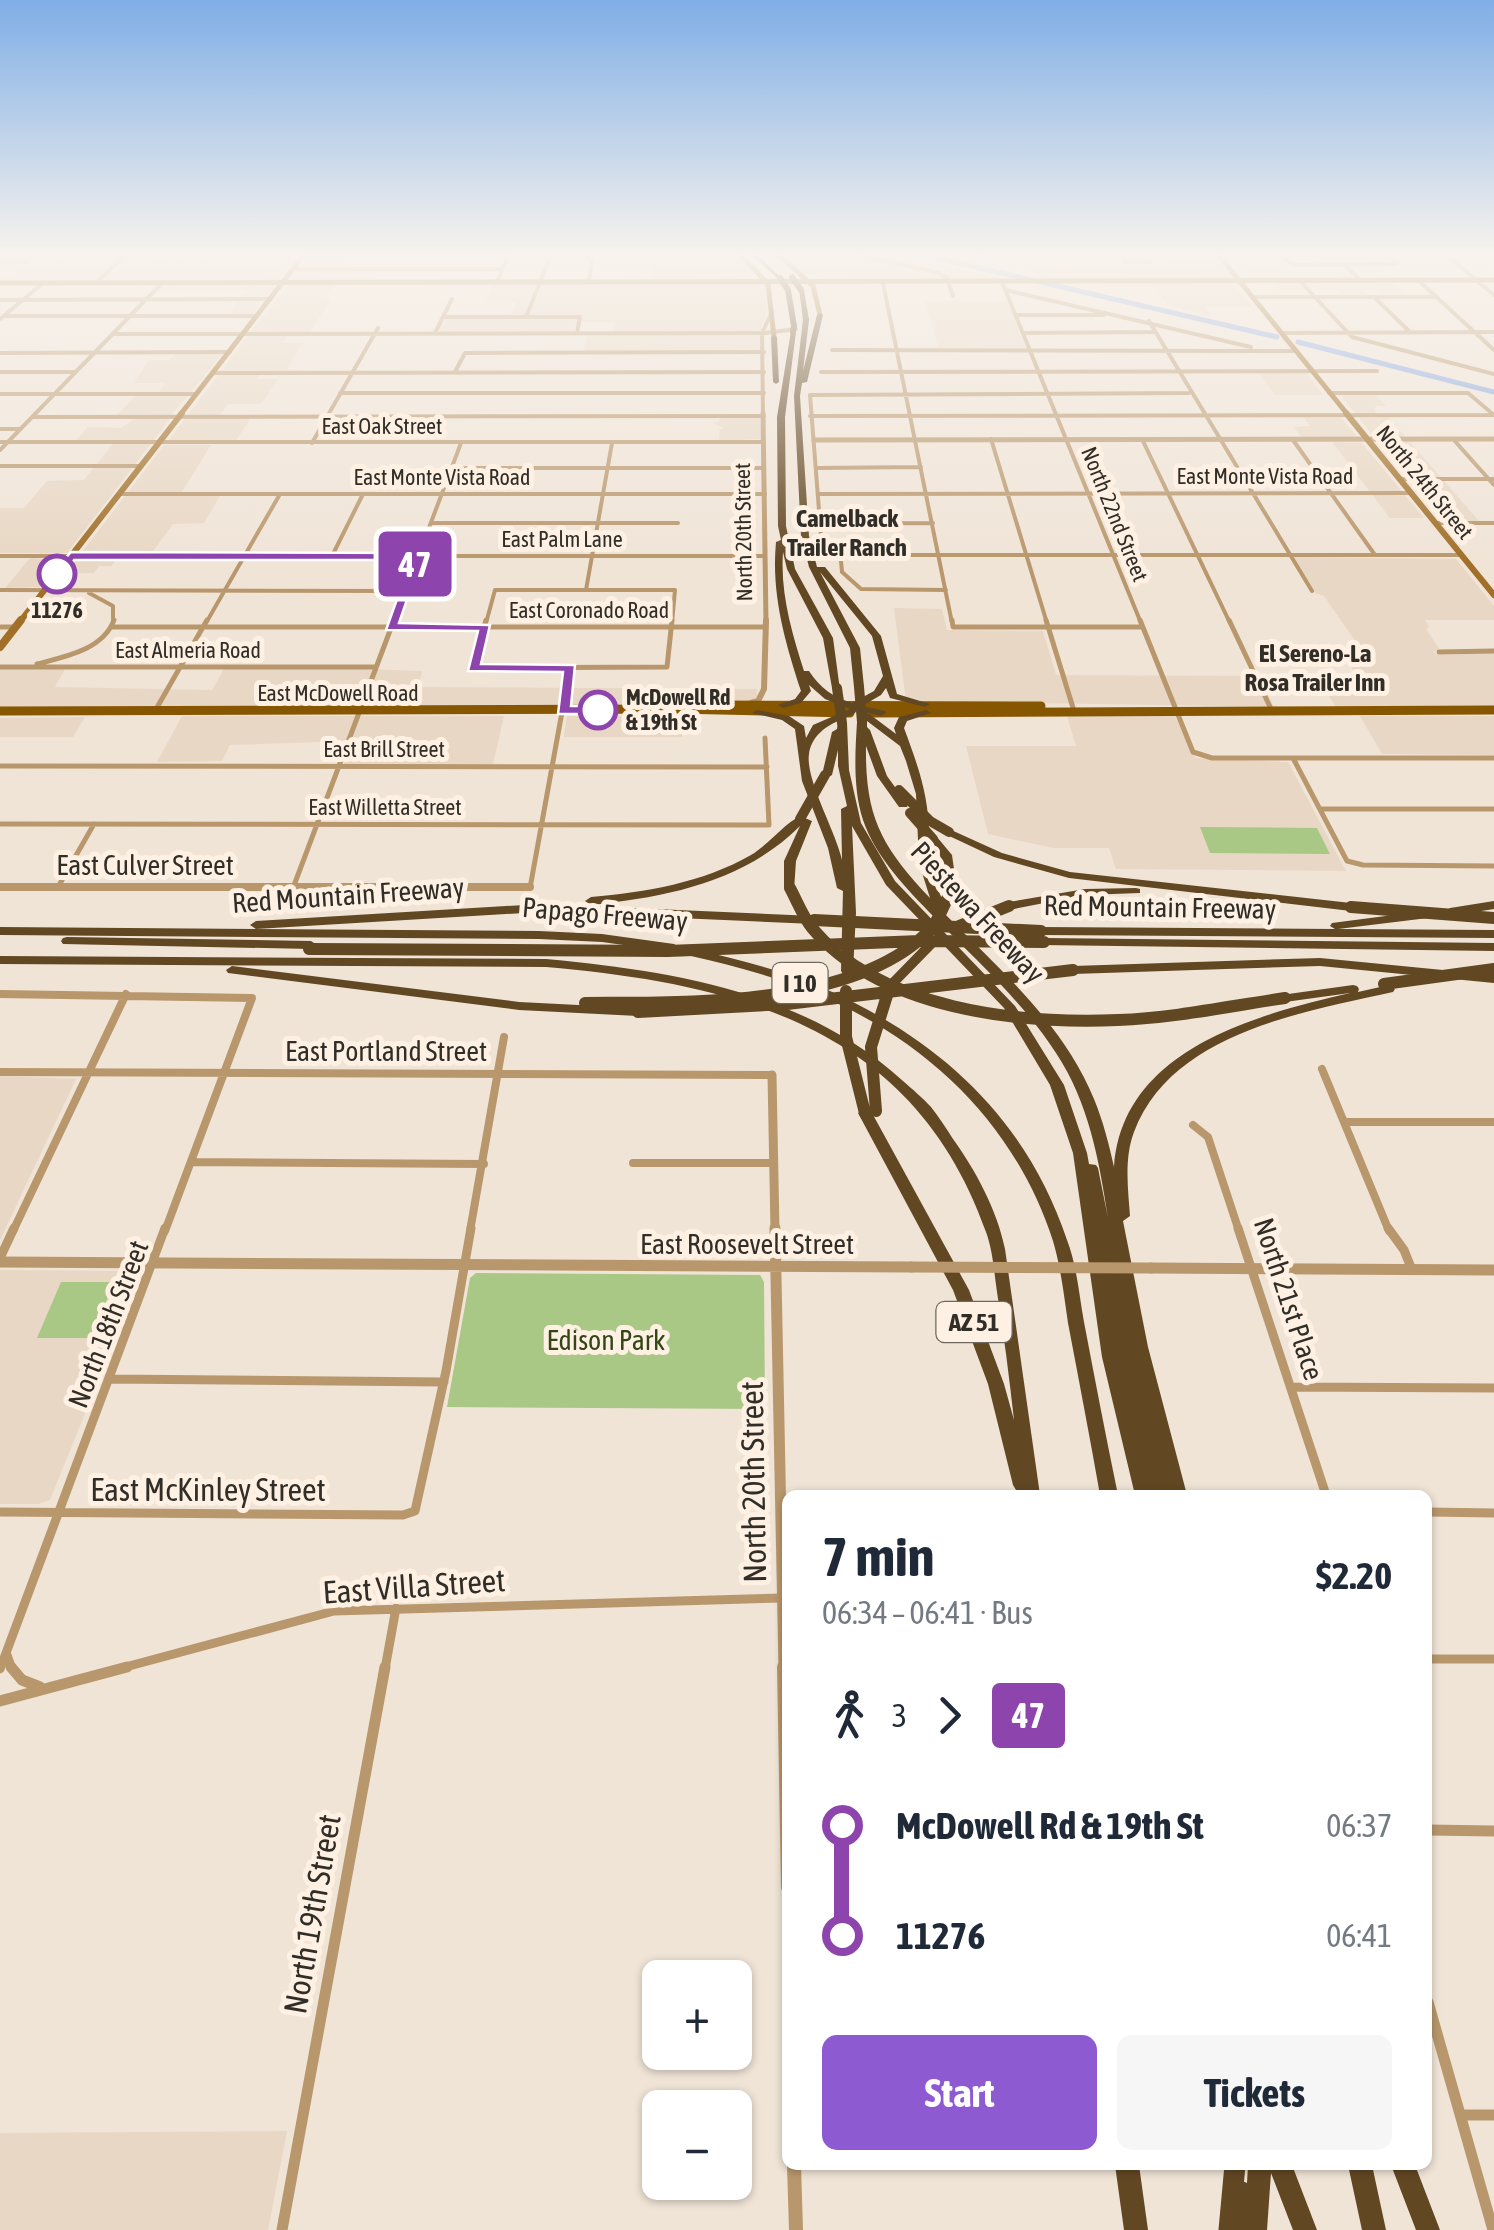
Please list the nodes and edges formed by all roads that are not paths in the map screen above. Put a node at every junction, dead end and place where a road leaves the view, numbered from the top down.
1 (91, 356) edge
2 (227, 356) edge
3 (362, 356) edge
4 (463, 356) edge
5 (764, 356) edge
6 (775, 356) edge
7 (793, 356) edge
8 (798, 356) edge
9 (811, 356) edge
10 (898, 356) edge
11 (1032, 356) edge
12 (1166, 356) edge
13 (1300, 356) edge
14 (1422, 356) edge
15 (1377, 370) dead end
16 (1312, 371) junction
17 (0, 372) edge
18 (75, 372) junction
19 (214, 372) junction
20 (353, 372) junction
21 (455, 372) junction
22 (764, 372) junction
23 (821, 372) dead end
24 (902, 372) junction
25 (1039, 372) junction
26 (1176, 372) junction
27 (1494, 374) edge
28 (1330, 392) junction
29 (1047, 393) junction
30 (1189, 393) junction
31 (0, 394) edge
32 (54, 394) junction
33 (198, 394) junction
34 (340, 394) junction
35 (764, 394) junction
36 (906, 394) junction
37 (1494, 415) edge
38 (327, 416) junction
39 (764, 416) junction
40 (810, 416) junction
41 (910, 416) junction
42 (1057, 416) junction
43 (1202, 416) junction
44 (1348, 416) junction
45 (32, 417) junction
46 (180, 417) junction
47 (781, 417) junction
48 (798, 417) junction
49 (0, 429) edge
50 (20, 429) junction
51 (991, 439) junction
52 (1066, 439) junction
53 (1142, 439) junction
54 (1217, 439) junction
55 (1368, 439) junction
56 (1453, 439) junction
57 (1494, 439) edge
58 (814, 440) junction
59 (915, 440) junction
60 (1292, 440) junction
61 (764, 442) junction
62 (160, 443) junction
63 (312, 443) junction
64 (461, 443) junction
65 (612, 443) junction
66 (2, 445) edge
67 (0, 466) edge
68 (141, 466) junction
69 (452, 468) junction
70 (608, 468) junction
71 (764, 468) junction
72 (816, 468) junction
73 (921, 468) junction
74 (1400, 479) junction
75 (1492, 481) edge
76 (1250, 493) junction
77 (1331, 493) junction
78 (1412, 493) junction
79 (119, 494) junction
80 (280, 494) junction
81 (362, 494) junction
82 (442, 494) junction
83 (603, 494) junction
84 (765, 494) junction
85 (818, 494) junction
86 (926, 494) junction
87 (1007, 494) junction
88 (1088, 494) junction
89 (1169, 494) junction
90 (678, 523) dead end
91 (1436, 523) junction
92 (1494, 523) edge
93 (431, 524) junction
94 (598, 524) junction
95 (820, 524) junction
96 (932, 524) junction
97 (782, 526) junction
98 (807, 548) junction
99 (1026, 555) junction
100 (1199, 555) junction
101 (1462, 555) junction
102 (0, 556) edge
103 (71, 556) junction
104 (244, 556) junction
105 (332, 556) junction
106 (418, 556) junction
107 (591, 556) junction
108 (765, 556) junction
109 (841, 556) junction
110 (939, 556) junction
111 (1113, 556) junction
112 (1288, 556) junction
113 (1375, 556) junction
114 (0, 590) edge
115 (45, 590) junction
116 (80, 590) junction
117 (125, 590) junction
118 (225, 590) junction
119 (406, 590) junction
120 (586, 590) junction
121 (946, 590) junction
122 (1312, 591) dead end
123 (1494, 595) edge
124 (106, 600) junction
125 (0, 626) edge
126 (16, 626) junction
127 (112, 627) junction
128 (204, 627) junction
129 (391, 627) junction
130 (672, 627) junction
131 (766, 627) junction
132 (1047, 627) junction
133 (1142, 627) junction
134 (485, 628) junction
135 (0, 647) edge
136 (1494, 651) edge
137 (1439, 652) dead end
138 (71, 655) junction
139 (796, 658) junction
140 (0, 667) edge
141 (180, 667) junction
142 (23, 668) junction
143 (69, 668) junction
144 (375, 668) junction
145 (570, 668) junction
146 (887, 677) junction
147 (783, 704) junction
148 (743, 705) junction
149 (827, 709) junction
150 (879, 709) joint
151 (926, 709) junction
152 (676, 710) junction
153 (1074, 710) junction
154 (1494, 710) edge
155 (0, 711) edge
156 (155, 711) junction
157 (359, 711) junction
158 (563, 711) junction
159 (1175, 711) junction
160 (1272, 711) junction
161 (852, 712) junction
162 (757, 713) junction
163 (766, 738) dead end
164 (902, 743) junction
165 (872, 752) junction
166 (805, 754) junction
167 (1293, 758) junction
168 (1494, 758) edge
169 (0, 766) edge
170 (554, 766) junction
171 (339, 767) junction
172 (767, 767) junction
173 (832, 770) junction
174 (899, 790) joint
175 (1320, 809) junction
176 (1494, 810) edge
177 (0, 824) edge
178 (94, 824) junction
179 (317, 824) junction
180 (543, 825) junction
181 (949, 832) joint
182 (933, 839) joint
183 (1494, 866) edge
184 (0, 887) edge
185 (58, 887) junction
186 (294, 888) junction
187 (950, 890) joint
188 (1494, 905) edge
189 (1351, 908) junction
190 (486, 910) junction
191 (850, 914) junction
192 (1494, 918) edge
193 (814, 920) joint
194 (950, 926) junction
195 (0, 932) edge
196 (166, 932) junction
197 (1188, 934) junction
198 (1043, 937) junction
199 (1494, 942) edge
200 (310, 947) junction
201 (0, 951) edge
202 (974, 952) junction
203 (0, 960) edge
204 (172, 960) junction
205 (1072, 970) junction
206 (1494, 973) edge
207 (1386, 987) junction
208 (374, 988) junction
209 (0, 994) edge
210 (126, 994) junction
211 (504, 1037) dead end
212 (1322, 1068) dead end
213 (0, 1072) edge
214 (90, 1072) junction
215 (224, 1073) junction
216 (497, 1074) junction
217 (772, 1075) joint
218 (870, 1112) junction
219 (1344, 1122) junction
220 (1494, 1122) edge
221 (1193, 1126) dead end
222 (192, 1162) junction
223 (633, 1163) dead end
224 (774, 1163) junction
225 (484, 1164) junction
226 (1122, 1256) junction
227 (0, 1260) edge
228 (156, 1263) junction
229 (465, 1265) junction
230 (776, 1267) junction
231 (1253, 1269) junction
232 (1412, 1270) junction
233 (1494, 1270) edge
234 (111, 1378) junction
235 (444, 1382) junction
236 (1292, 1387) junction
237 (1494, 1388) edge
238 (1027, 1490) edge
239 (1027, 1490) edge
240 (1108, 1490) edge
241 (1143, 1490) edge
242 (1160, 1490) edge
243 (1177, 1490) edge
244 (1324, 1490) edge
245 (0, 1512) edge
246 (1432, 1512) edge
247 (60, 1513) junction
248 (1494, 1513) edge
249 (782, 1551) edge
250 (782, 1598) edge
251 (396, 1608) junction
252 (6, 1652) junction
253 (1432, 1659) edge
254 (1494, 1659) edge
255 (0, 1669) edge
256 (44, 1688) junction
257 (0, 1701) edge
258 (1432, 1830) edge
259 (1494, 1831) edge
260 (1432, 2016) edge
261 (1461, 2114) junction
262 (1494, 2115) edge
263 (794, 2170) edge
264 (1128, 2170) edge
265 (1234, 2170) edge
266 (1235, 2170) edge
267 (1260, 2170) edge
268 (1282, 2170) edge
269 (1361, 2170) edge
270 (1405, 2170) edge
271 (282, 2230) edge
272 (796, 2230) edge
273 (1136, 2230) edge
274 (1229, 2230) edge
275 (1245, 2230) edge
276 (1255, 2230) edge
277 (1305, 2230) edge
278 (1374, 2230) edge
279 (1428, 2230) edge
280 (1493, 2230) edge

1 - 18 street
2 - 19 main road
3 - 20 street
4 - 21 street
5 - 22 street, North 20th Street
6 - 47 highway
7 - 47 highway, Piestewa Freeway / AZ 51
8 - 48 highway, Piestewa Freeway / AZ 51
9 - 48 highway
10 - 24 street
11 - 25 street, North 22nd Street
12 - 26 street
13 - 16 main road, North 24th Street
14 - 27 street
15 - 16 street
16 - 26 street
16 - 28 main road, North 24th Street
17 - 18 street
18 - 32 street
19 - 20 street
19 - 33 main road
20 - 21 street
20 - 34 street
21 - 22 street
22 - 35 street, North 20th Street
23 - 24 street
24 - 25 street
24 - 36 street
25 - 26 street
25 - 29 street, North 22nd Street
26 - 30 street
28 - 37 street
28 - 44 main road, North 24th Street
29 - 30 street
29 - 36 street
29 - 42 street, North 22nd Street
30 - 43 street
31 - 32 street
32 - 33 street
32 - 45 street
33 - 46 main road
34 - 35 street
34 - 38 street
35 - 39 street, North 20th Street
36 - 40 street
36 - 41 street
37 - 44 street
38 - 39 street
38 - 46 street
38 - 63 street
39 - 61 street, North 20th Street
40 - 41 street
40 - 58 street
41 - 42 street
41 - 59 street
42 - 43 street
42 - 52 street, North 22nd Street
43 - 44 street
43 - 54 street
44 - 55 main road, North 24th Street
45 - 46 street
45 - 50 street
46 - 62 main road
47 - 97 highway, Piestewa Freeway / AZ 51
48 - 98 highway, Piestewa Freeway / AZ 51
49 - 50 street
50 - 66 street
51 - 52 street
51 - 59 street
51 - 87 street
52 - 53 street
52 - 88 street, North 22nd Street
53 - 54 street
53 - 89 street
54 - 60 street
54 - 76 street
55 - 56 street
55 - 60 street
55 - 74 main road, North 24th Street
56 - 57 street
56 - 75 street
58 - 59 street
58 - 72 street
59 - 73 street
60 - 77 street
61 - 65 street, East Oak Street
61 - 71 street, North 20th Street
62 - 63 street, East Oak Street
62 - 66 street, East Oak Street
62 - 68 main road
63 - 64 street, East Oak Street
64 - 65 street, East Oak Street
64 - 69 street
65 - 70 street
67 - 68 street
68 - 79 main road
69 - 70 street
69 - 82 street
70 - 71 street
70 - 83 street
71 - 84 street, North 20th Street
72 - 73 street
72 - 85 street
73 - 86 street
74 - 75 street
74 - 78 main road, North 24th Street
76 - 77 street, East Monte Vista Road
76 - 89 street, East Monte Vista Road
76 - 112 street
77 - 78 street, East Monte Vista Road
77 - 113 street
78 - 91 main road, North 24th Street
79 - 80 street, East Monte Vista Road
79 - 103 main road
80 - 81 street, East Monte Vista Road
80 - 104 street
81 - 82 street, East Monte Vista Road
81 - 105 street
82 - 83 street, East Monte Vista Road
82 - 93 street
83 - 84 street, East Monte Vista Road
83 - 94 street
84 - 108 street, North 20th Street
85 - 86 street, East Monte Vista Road
85 - 95 street
86 - 87 street, East Monte Vista Road
86 - 96 street
87 - 88 street, East Monte Vista Road
87 - 99 street
88 - 89 street, East Monte Vista Road
88 - 111 street, North 22nd Street
89 - 100 street
90 - 94 street
91 - 92 street
91 - 101 main road, North 24th Street
93 - 94 street
93 - 106 street
94 - 107 street
95 - 96 street
95 - 109 street
96 - 110 street
97 - 139 highway
97 - 161 highway, Piestewa Freeway / AZ 51, bridge
98 - 146 highway
98 - 161 highway, Piestewa Freeway / AZ 51, bridge
99 - 110 street
99 - 111 street
99 - 132 street
100 - 111 street
100 - 112 street
100 - 160 street
101 - 113 street
101 - 123 main road, North 24th Street
102 - 103 street, East Palm Lane
103 - 104 street, East Palm Lane
103 - 115 main road
104 - 105 street, East Palm Lane
104 - 118 street
105 - 106 street, East Palm Lane
106 - 107 street, East Palm Lane
106 - 119 street
107 - 108 street, East Palm Lane
107 - 120 street
108 - 131 street, North 20th Street
109 - 110 street
109 - 121 street
110 - 121 street
111 - 133 street, North 22nd Street
112 - 113 street
112 - 122 street
114 - 115 street
115 - 116 street
115 - 126 main road
116 - 117 street
116 - 124 street
117 - 118 street
117 - 124 street
118 - 119 street
118 - 128 street
119 - 129 street
120 - 130 street
120 - 134 street
121 - 132 street
124 - 127 street
125 - 126 street
126 - 135 main road
127 - 128 street, East Coronado Road
127 - 138 street
128 - 129 street, East Coronado Road
128 - 141 street
129 - 134 street, East Coronado Road
129 - 144 street
130 - 131 street, East Coronado Road
130 - 134 street, East Coronado Road
130 - 145 street
131 - 148 street, North 20th Street
132 - 133 street
132 - 153 street
133 - 159 street, North 22nd Street
134 - 145 street
136 - 137 street
138 - 142 street
138 - 143 street
139 - 147 highway
139 - 161 highway
140 - 142 street, East Almeria Road
141 - 143 street, East Almeria Road
141 - 144 street, East Almeria Road
141 - 156 street
142 - 143 street, East Almeria Road
144 - 157 street
145 - 158 street
146 - 151 highway
146 - 161 highway
147 - 148 main road, East McDowell Road
147 - 149 main road, East McDowell Road
148 - 152 main road, East McDowell Road
149 - 161 highway
149 - 162 main road, East McDowell Road
150 - 151 main road
150 - 161 highway
151 - 153 main road
151 - 164 highway
152 - 158 main road, East McDowell Road
152 - 162 main road, East McDowell Road
153 - 159 main road
154 - 160 main road
155 - 156 main road, East McDowell Road
156 - 157 main road, East McDowell Road
157 - 158 main road, East McDowell Road
157 - 171 street
158 - 170 street
159 - 160 main road
159 - 167 street, North 22nd Street
161 - 164 highway
161 - 165 highway
161 - 166 highway
161 - 173 highway, Piestewa Freeway / AZ 51
161 - 194 highway, Piestewa Freeway / AZ 51
162 - 166 highway
163 - 172 street
164 - 194 highway
165 - 174 highway
165 - 182 highway, bridge
166 - 191 highway
167 - 168 street
167 - 175 street
169 - 171 street, East Brill Street
170 - 171 street, East Brill Street
170 - 172 street, East Brill Street
170 - 180 street
171 - 179 street
172 - 180 street, East Willetta Street
173 - 190 highway, bridge
173 - 191 highway, Piestewa Freeway / AZ 51
173 - 207 highway, bridge
173 - 241 highway
174 - 181 highway, bridge
175 - 176 street
175 - 183 street
177 - 178 street, East Willetta Street
178 - 179 street, East Willetta Street
178 - 185 street
179 - 180 street, East Willetta Street
179 - 186 street
180 - 186 street, East Culver Street
181 - 189 highway
182 - 187 highway
184 - 185 street, East Culver Street
185 - 186 street, East Culver Street
187 - 208 highway, bridge
188 - 197 highway
189 - 192 highway, bridge
189 - 218 highway, bridge
190 - 193 highway, Red Mountain Freeway
190 - 196 highway, Red Mountain Freeway
191 - 218 highway, Piestewa Freeway / AZ 51, bridge
193 - 198 highway, Red Mountain Freeway, bridge
194 - 202 highway, Piestewa Freeway / AZ 51
195 - 196 highway, Papago Freeway / I 10
195 - 200 highway
196 - 240 highway, Papago Freeway / I 10
197 - 198 highway, Red Mountain Freeway
197 - 199 highway, Red Mountain Freeway
198 - 199 highway
198 - 200 highway, bridge
199 - 205 highway, Red Mountain Freeway
200 - 201 highway
202 - 226 highway, Piestewa Freeway / AZ 51
202 - 242 highway
203 - 204 highway, Papago Freeway / I 10
204 - 208 highway, Red Mountain Freeway
204 - 238 highway, Papago Freeway / I 10
205 - 206 highway
205 - 208 highway, Red Mountain Freeway, bridge
206 - 207 highway, bridge
207 - 226 highway
209 - 210 street
210 - 214 street
210 - 215 street, North 18th Street
211 - 216 street
212 - 219 street
213 - 214 street, East Portland Street
214 - 215 street, East Portland Street
214 - 227 street
215 - 216 street, East Portland Street
215 - 222 street, North 18th Street
216 - 217 street, East Portland Street
216 - 225 street
217 - 224 street, North 20th Street
218 - 239 highway, Piestewa Freeway / AZ 51
219 - 220 street
219 - 232 street
221 - 231 street, North 21st Place
222 - 225 street
222 - 228 street, North 18th Street
223 - 224 street
224 - 230 street, North 20th Street
225 - 229 street
226 - 243 highway, Piestewa Freeway / AZ 51
227 - 228 street, East Roosevelt Street
228 - 229 street, East Roosevelt Street
228 - 234 street, North 18th Street
229 - 230 street, East Roosevelt Street
229 - 235 street
230 - 231 street, East Roosevelt Street, bridge
230 - 249 street, North 20th Street
231 - 232 street, East Roosevelt Street
231 - 236 street, North 21st Place
232 - 233 street, East Roosevelt Street
234 - 235 street
234 - 247 street, North 18th Street
235 - 247 street, East McKinley Street
236 - 237 street
236 - 244 street, North 21st Place
245 - 247 street, East McKinley Street
246 - 248 street
247 - 252 street, North 18th Street
250 - 251 street, East Villa Street
251 - 256 street, East Villa Street
251 - 271 street, North 19th Street
252 - 255 street, North 18th Street
252 - 256 street
253 - 254 street
256 - 257 street, East Villa Street
258 - 259 street
260 - 261 street
261 - 262 street
261 - 280 street
263 - 272 street
264 - 273 highway
265 - 274 highway, bridge
266 - 275 highway
267 - 276 highway
268 - 277 highway
269 - 278 highway
270 - 279 highway

